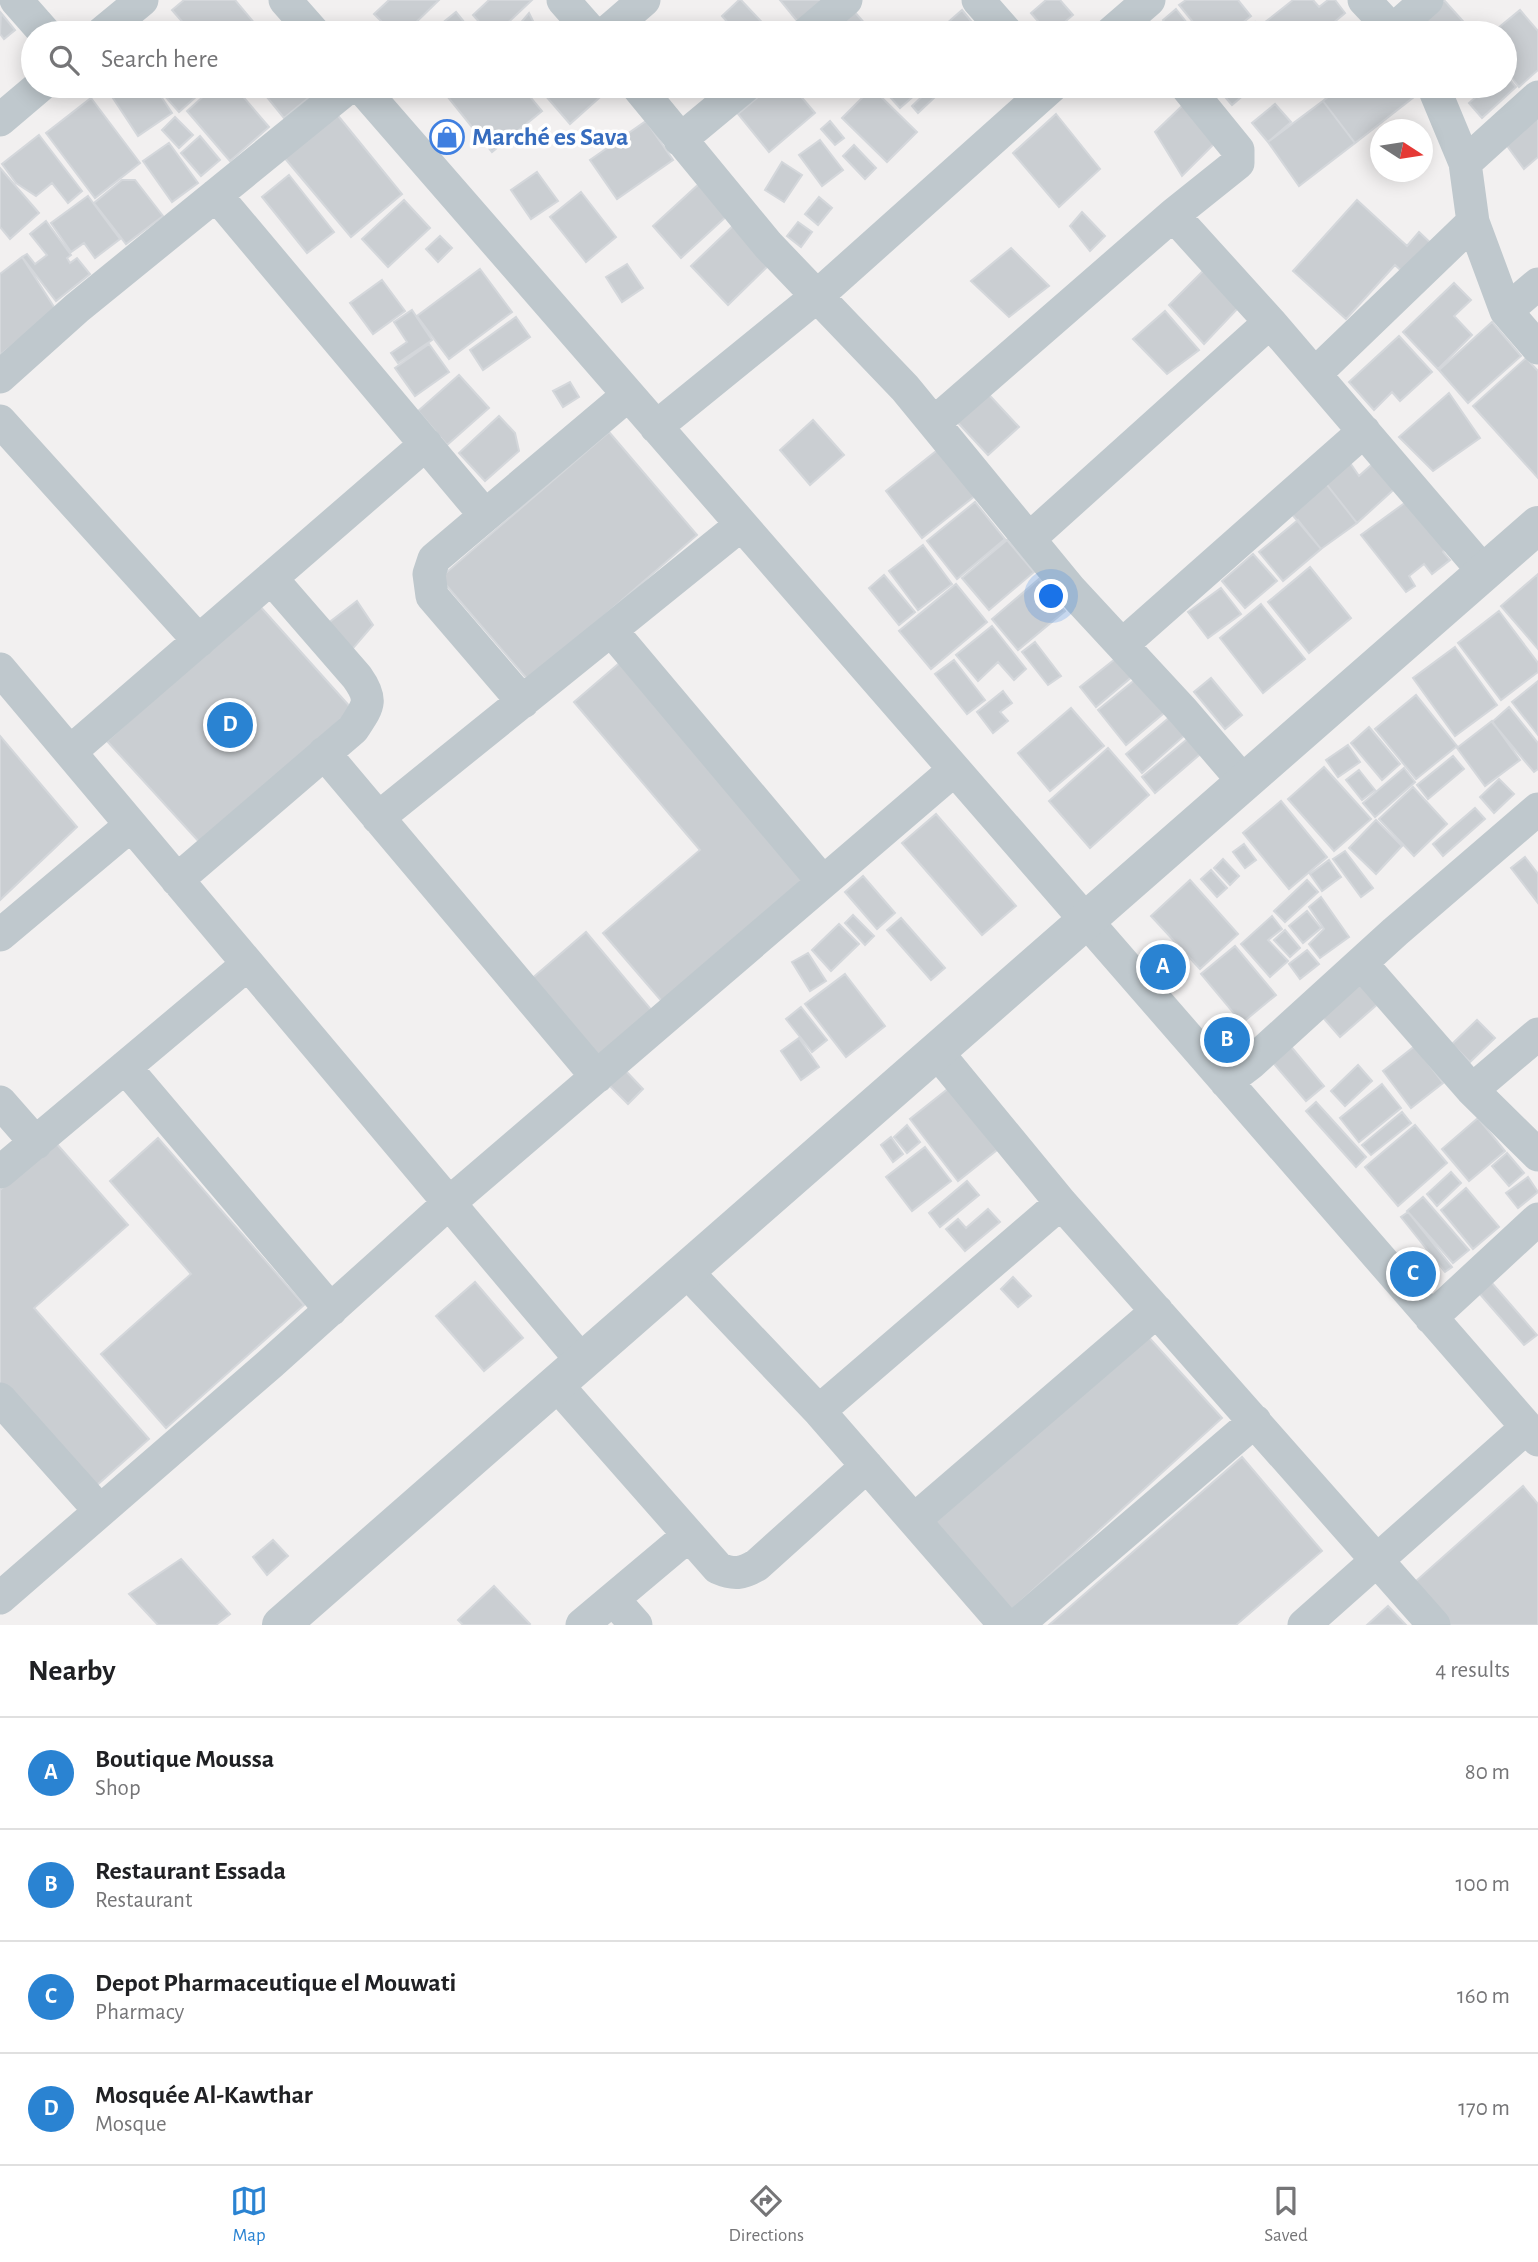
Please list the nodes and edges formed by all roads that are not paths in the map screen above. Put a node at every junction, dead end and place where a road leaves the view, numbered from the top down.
1 (16, 0) edge
2 (142, 0) edge
3 (285, 0) edge
4 (563, 0) edge
5 (644, 0) edge
6 (846, 0) edge
7 (978, 0) edge
8 (1364, 0) edge
9 (1427, 0) edge
10 (34, 21) edge
11 (117, 21) edge
12 (303, 21) edge
13 (581, 21) edge
14 (620, 21) edge
15 (821, 21) edge
16 (996, 21) edge
17 (1384, 21) edge
18 (1405, 21) edge
19 (1538, 97) edge
20 (26, 98) edge
21 (335, 98) edge
22 (369, 98) edge
23 (646, 98) edge
24 (730, 98) edge
25 (1039, 98) edge
26 (1196, 98) edge
27 (1438, 98) edge
28 (0, 120) edge
29 (680, 141) junction
30 (1465, 163) junction
31 (216, 195) junction
32 (1173, 215) junction
33 (1473, 222) junction
34 (1538, 284) edge
35 (816, 297) junction
36 (1506, 312) junction
37 (1270, 322) junction
38 (1538, 348) edge
39 (1315, 374) junction
40 (0, 377) edge
41 (628, 395) junction
42 (0, 421) edge
43 (934, 423) junction
44 (656, 427) junction
45 (1364, 431) junction
46 (426, 444) junction
47 (485, 514) junction
48 (741, 524) junction
49 (1538, 525) edge
50 (1029, 539) junction
51 (1484, 572) junction
52 (271, 578) junction
53 (611, 630) junction
54 (199, 641) junction
55 (1122, 645) junction
56 (0, 669) edge
57 (523, 702) junction
58 (70, 752) junction
59 (324, 753) junction
60 (954, 770) junction
61 (1244, 782) junction
62 (1538, 809) edge
63 (378, 818) junction
64 (131, 825) junction
65 (177, 880) junction
66 (823, 883) junction
67 (1086, 921) junction
68 (0, 935) edge
69 (1361, 963) junction
70 (248, 964) junction
71 (1538, 1034) edge
72 (936, 1051) junction
73 (125, 1067) junction
74 (597, 1077) junction
75 (1226, 1082) junction
76 (1472, 1090) junction
77 (0, 1102) edge
78 (36, 1143) junction
79 (1538, 1155) edge
80 (0, 1172) edge
81 (449, 1203) junction
82 (1060, 1203) junction
83 (1538, 1219) edge
84 (686, 1270) junction
85 (331, 1310) junction
86 (1157, 1311) junction
87 (1431, 1318) junction
88 (569, 1373) junction
89 (0, 1399) edge
90 (819, 1411) junction
91 (1255, 1421) junction
92 (1532, 1434) edge
93 (867, 1466) junction
94 (100, 1511) junction
95 (914, 1520) junction
96 (689, 1535) junction
97 (1378, 1559) junction
98 (0, 1598) edge
99 (613, 1599) junction
100 (281, 1625) edge
101 (582, 1625) edge
102 (636, 1625) edge
103 (1005, 1625) edge
104 (1017, 1625) edge
105 (1304, 1625) edge
106 (1434, 1625) edge

1 - 10 street
2 - 11 street
3 - 12 street
4 - 13 street
5 - 14 street
6 - 15 street
7 - 16 street
8 - 17 street
9 - 18 street
19 - 30 street
20 - 28 street
21 - 31 street
22 - 41 street
23 - 29 street
24 - 29 street
25 - 35 street
26 - 32 street
27 - 30 street
29 - 35 street
30 - 33 street
31 - 40 street
31 - 46 street
32 - 37 street
32 - 43 street
33 - 36 street
33 - 39 street
34 - 36 street
35 - 43 street
35 - 44 street
36 - 38 street
37 - 39 street
37 - 50 street
39 - 45 street
41 - 44 street
41 - 47 street
42 - 54 street
43 - 50 street
44 - 48 street
45 - 51 street
45 - 55 street
46 - 47 street
46 - 52 street
47 - 57 street
48 - 53 street
48 - 60 street
49 - 51 street
50 - 55 street
51 - 61 street
52 - 54 street
52 - 59 street
53 - 57 street
53 - 66 street
54 - 58 street
55 - 61 street
56 - 58 street
57 - 63 street
58 - 64 street
59 - 63 street
59 - 65 street
60 - 66 street
60 - 67 street
61 - 67 street
62 - 69 street
63 - 74 street
64 - 65 street
64 - 68 street
65 - 70 street
66 - 74 street
67 - 72 street
67 - 75 street
69 - 75 street
69 - 76 street
70 - 73 street
70 - 81 street
71 - 76 street
72 - 82 street
72 - 84 street
73 - 78 street
73 - 85 street
74 - 81 street
75 - 87 street
76 - 79 street
77 - 78 street
78 - 80 street
81 - 85 street
81 - 88 street
82 - 86 street
82 - 90 street
83 - 87 street
84 - 88 street
84 - 90 street
85 - 94 street
86 - 91 street
86 - 95 street
87 - 92 street
88 - 96 street
88 - 100 street
89 - 94 street
90 - 93 street
91 - 97 street
91 - 104 street
92 - 97 street
93 - 95 street
93 - 96 street
94 - 98 street
95 - 103 street
96 - 99 street
97 - 105 street
97 - 106 street
99 - 101 street
99 - 102 street

